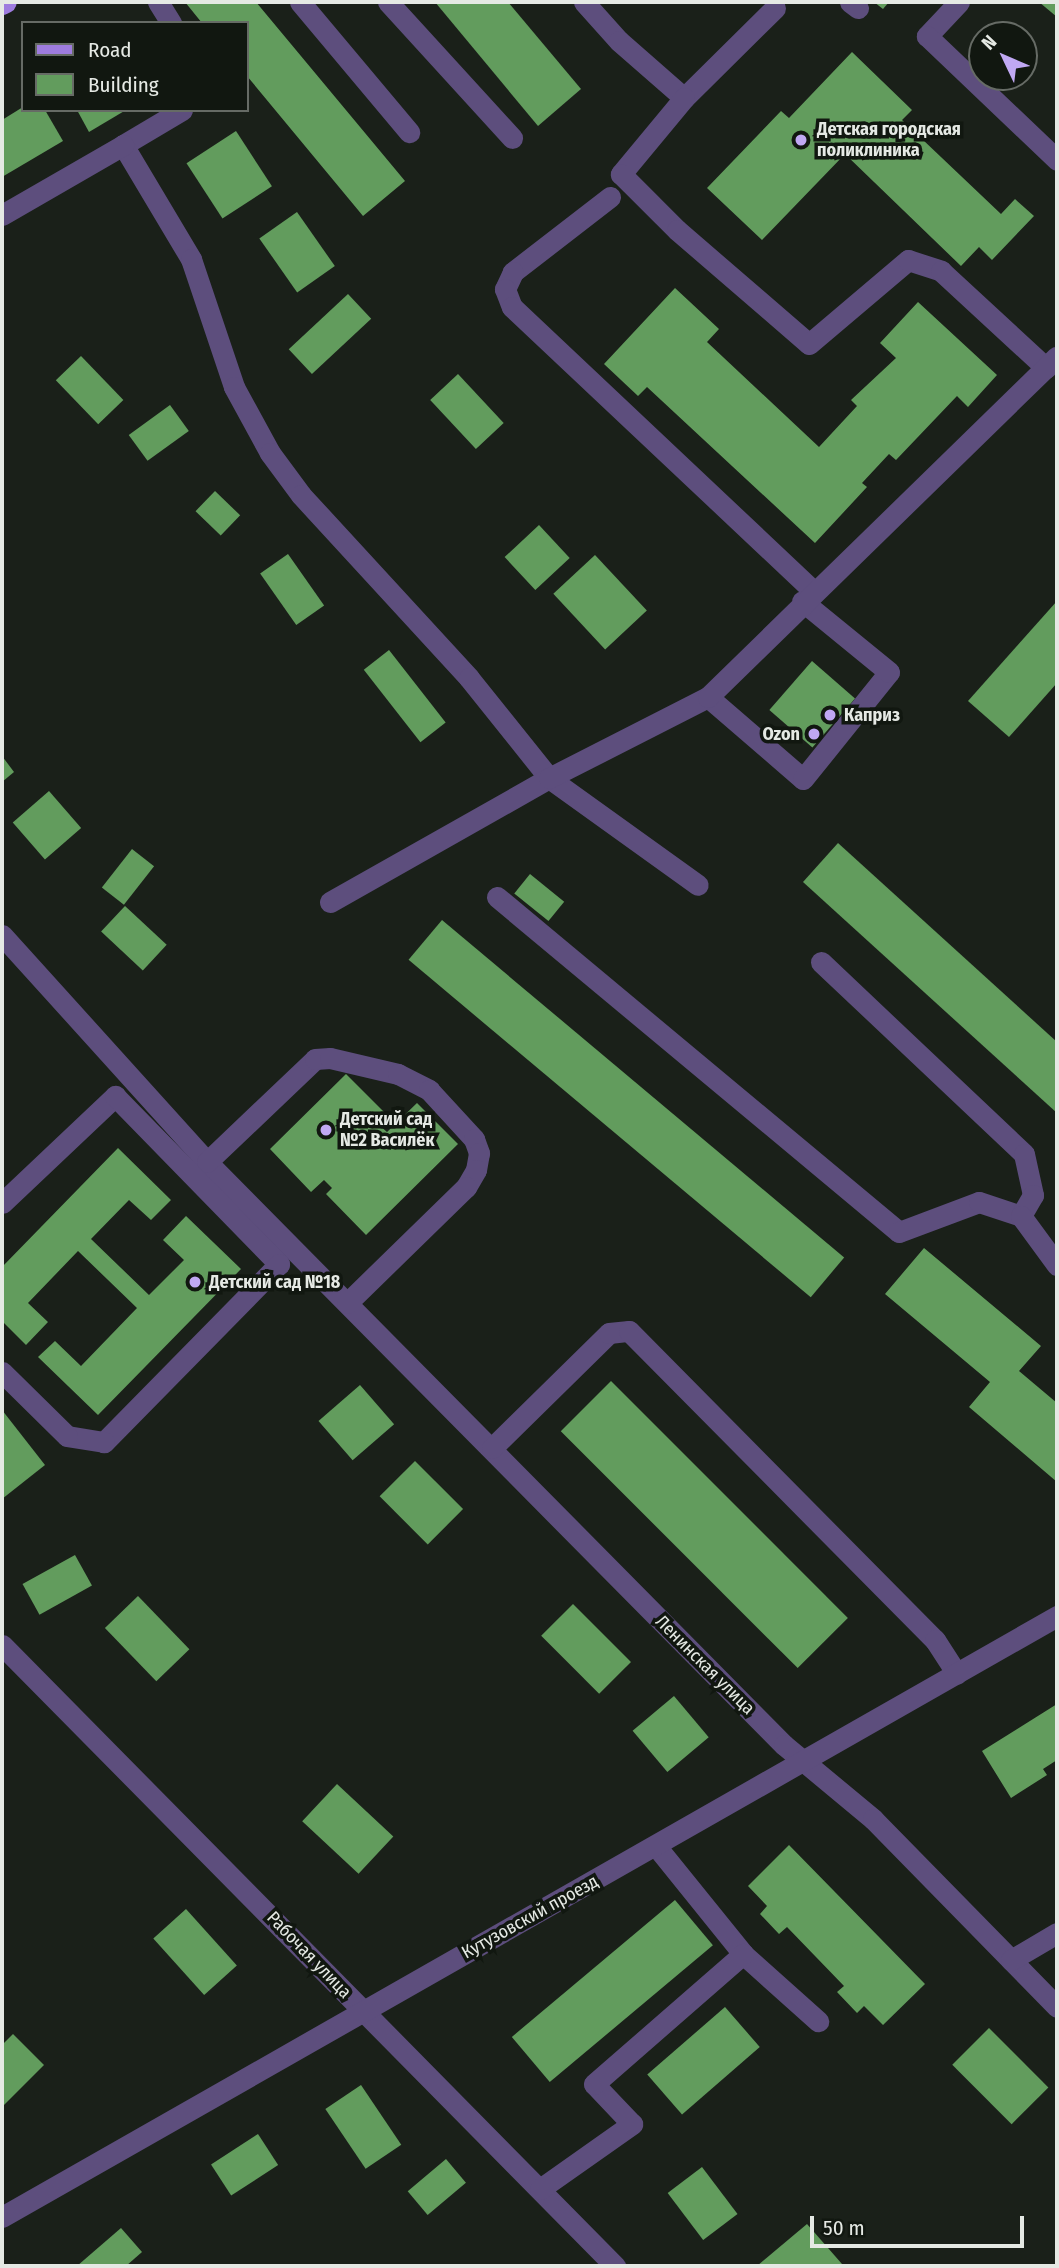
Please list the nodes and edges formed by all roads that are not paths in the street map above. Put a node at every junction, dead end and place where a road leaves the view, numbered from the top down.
1 (158, 2) edge
2 (300, 2) edge
3 (388, 2) edge
4 (584, 2) edge
5 (959, 2) edge
6 (775, 8) dead end
7 (170, 21) edge
8 (684, 98) junction
9 (179, 112) edge
10 (410, 132) dead end
11 (512, 138) dead end
12 (123, 145) junction
13 (1057, 160) edge
14 (610, 197) dead end
15 (2, 215) edge
16 (1052, 363) edge
17 (807, 596) junction
18 (708, 697) junction
19 (549, 778) junction
20 (698, 885) dead end
21 (497, 897) dead end
22 (330, 902) dead end
23 (2, 935) edge
24 (821, 962) dead end
25 (207, 1162) junction
26 (2, 1203) edge
27 (1021, 1216) junction
28 (1057, 1265) edge
29 (354, 1309) junction
30 (2, 1372) edge
31 (492, 1448) junction
32 (1057, 1616) edge
33 (2, 1646) edge
34 (957, 1674) junction
35 (804, 1761) junction
36 (656, 1846) junction
37 (1057, 1933) edge
38 (743, 1954) junction
39 (1012, 1960) junction
40 (1057, 2007) edge
41 (364, 2011) junction
42 (818, 2021) dead end
43 (540, 2189) junction
44 (2, 2217) edge
45 (615, 2266) edge

1 - 7 street
2 - 10 street
3 - 11 street
4 - 8 street
5 - 13 street
6 - 8 street
8 - 16 street
9 - 12 street
12 - 15 street
12 - 19 street
14 - 17 street
16 - 17 street
17 - 18 street
17 - 18 street
18 - 19 street
19 - 20 street
19 - 22 street
21 - 27 street
23 - 25 street, Ленинская улица
24 - 27 street
25 - 29 street, Ленинская улица
25 - 29 street
26 - 30 street
27 - 28 street
29 - 31 street, Ленинская улица
31 - 34 street
31 - 35 street, Ленинская улица
32 - 34 street, Кутузовский проезд
33 - 41 street, Рабочая улица
34 - 35 street, Кутузовский проезд
35 - 36 street, Кутузовский проезд
35 - 39 street, Ленинская улица
36 - 38 street
36 - 41 street, Кутузовский проезд
37 - 39 street
38 - 42 street
38 - 43 street
39 - 40 street, Ленинская улица
41 - 43 street, Рабочая улица
41 - 44 street, Кутузовский проезд
43 - 45 street, Рабочая улица

